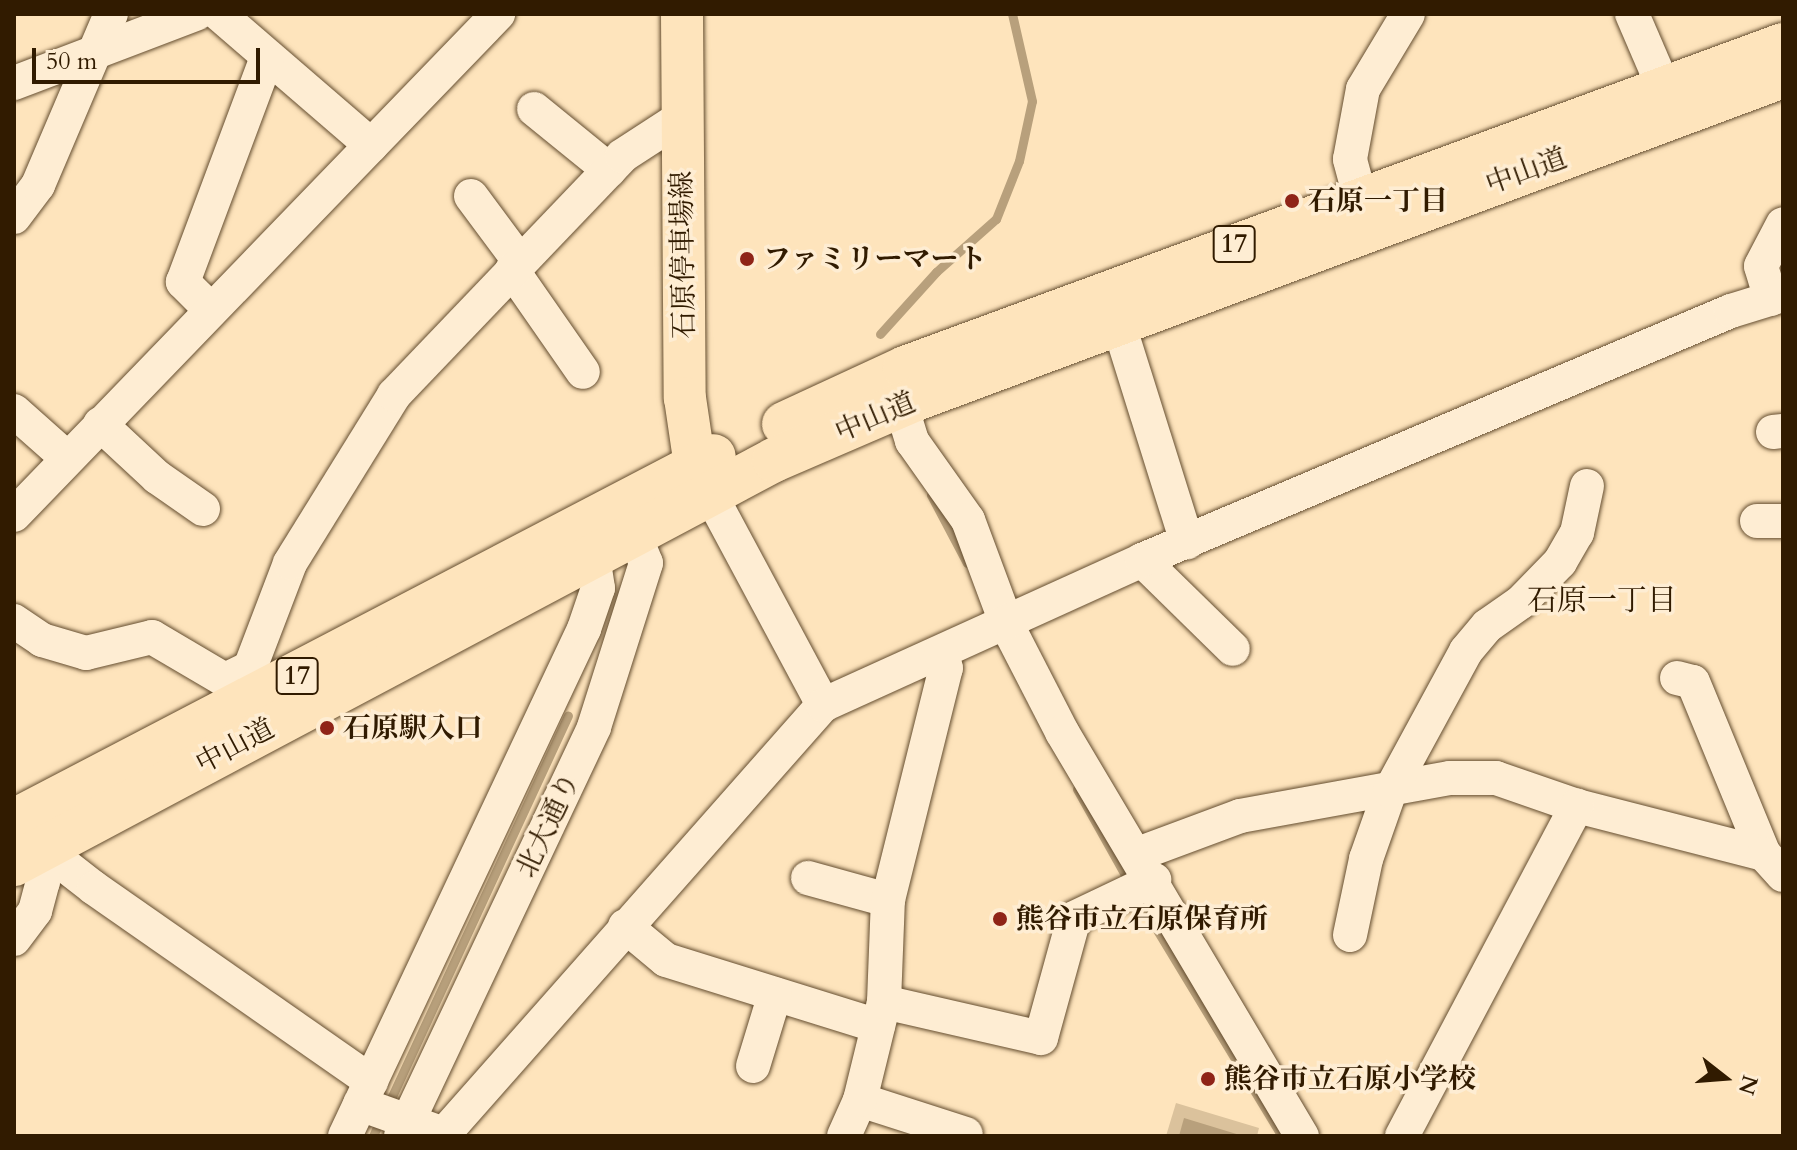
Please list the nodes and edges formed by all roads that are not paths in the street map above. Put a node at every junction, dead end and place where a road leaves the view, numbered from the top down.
1 (111, 14) edge
2 (196, 14) edge
3 (219, 14) edge
4 (498, 14) edge
5 (682, 14) edge
6 (1408, 14) edge
7 (1632, 14) edge
8 (1783, 45) edge
9 (99, 50) junction
10 (267, 57) junction
11 (16, 73) edge
12 (1783, 77) edge
13 (1670, 101) junction
14 (534, 109) dead end
15 (682, 117) junction
16 (371, 145) junction
17 (609, 170) junction
18 (471, 196) dead end
19 (1360, 197) junction
20 (14, 217) edge
21 (1783, 224) edge
22 (516, 266) junction
23 (1777, 297) edge
24 (211, 310) junction
25 (1118, 322) junction
26 (583, 372) dead end
27 (901, 405) junction
28 (14, 411) edge
29 (100, 424) junction
30 (67, 458) junction
31 (702, 479) junction
32 (1587, 486) dead end
33 (203, 509) dead end
34 (14, 515) edge
35 (628, 518) junction
36 (585, 541) junction
37 (1187, 542) junction
38 (1142, 560) junction
39 (14, 621) edge
40 (997, 628) junction
41 (1233, 649) dead end
42 (941, 654) junction
43 (1677, 678) dead end
44 (257, 681) junction
45 (823, 705) junction
46 (1390, 791) junction
47 (1577, 806) junction
48 (21, 839) edge
49 (1774, 864) edge
50 (1146, 867) junction
51 (808, 878) dead end
52 (888, 900) junction
53 (625, 926) junction
54 (1350, 935) dead end
55 (14, 939) edge
56 (775, 994) junction
57 (881, 1014) junction
58 (753, 1066) dead end
59 (365, 1092) junction
60 (860, 1100) junction
61 (405, 1128) edge
62 (966, 1134) dead end
63 (446, 1135) edge
64 (345, 1136) edge
65 (844, 1136) edge
66 (1302, 1136) edge
67 (1402, 1136) edge

1 - 9 street
2 - 9 street
3 - 10 street
4 - 16 street
5 - 15 main road, 石原停車場線
6 - 19 street
7 - 13 street
8 - 13 highway, 中山道 / 17
9 - 11 street
9 - 20 street
10 - 16 street
10 - 24 street
12 - 13 highway, 中山道 / 17
13 - 19 highway, 中山道 / 17
13 - 25 highway, 中山道 / 17
14 - 17 street
15 - 17 street
15 - 31 main road, 石原停車場線
16 - 24 street
17 - 22 street
18 - 22 street
19 - 31 highway, 中山道 / 17
21 - 23 street
22 - 26 street
22 - 44 street
23 - 37 street
24 - 29 street
25 - 27 highway, 中山道 / 17
25 - 37 street
27 - 31 highway, 中山道 / 17
27 - 40 street
28 - 30 street
29 - 30 street
29 - 33 street
30 - 34 street
31 - 35 highway, 中山道 / 17
31 - 45 street
32 - 46 street
35 - 36 highway, 中山道 / 17
35 - 61 street, 北大通り
36 - 44 highway, 中山道 / 17
36 - 48 highway, 中山道 / 17
36 - 59 street, 北大通り
37 - 38 street
38 - 40 street
38 - 41 street
39 - 44 street
40 - 42 street
40 - 50 street
42 - 45 street
42 - 52 street
43 - 49 street
44 - 48 highway, 中山道 / 17
45 - 53 street
46 - 47 street
46 - 50 street
46 - 54 street
47 - 49 street
47 - 67 street
48 - 55 street
48 - 59 street
50 - 57 street
50 - 66 street
51 - 52 street
52 - 57 street
53 - 56 street
53 - 63 street
56 - 57 street
56 - 58 street
57 - 60 street
59 - 61 street
59 - 64 street, 北大通り
60 - 62 street
60 - 65 street
61 - 63 street

